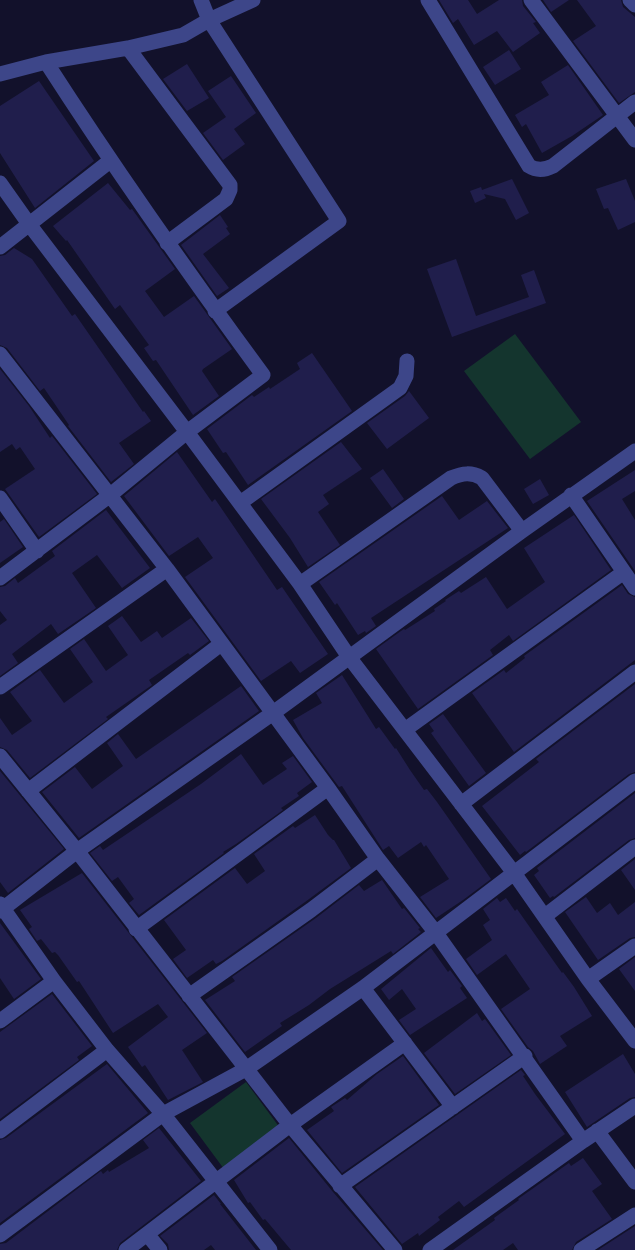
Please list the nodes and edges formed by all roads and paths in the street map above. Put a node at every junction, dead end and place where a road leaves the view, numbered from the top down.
1 (201, 0) edge
2 (253, 0) edge
3 (428, 0) edge
4 (531, 0) edge
5 (630, 0) edge
6 (635, 5) edge
7 (210, 20) junction
8 (128, 48) junction
9 (46, 62) junction
10 (0, 74) edge
11 (635, 102) edge
12 (618, 115) junction
13 (635, 140) edge
14 (110, 161) junction
15 (0, 183) edge
16 (29, 224) junction
17 (168, 243) junction
18 (0, 247) edge
19 (215, 312) junction
20 (0, 354) edge
21 (407, 361) dead end
22 (187, 432) junction
23 (635, 451) edge
24 (572, 495) junction
25 (109, 496) junction
26 (0, 498) edge
27 (240, 503) junction
28 (522, 531) junction
29 (37, 551) junction
30 (167, 569) junction
31 (624, 572) junction
32 (0, 578) edge
33 (300, 584) junction
34 (635, 588) edge
35 (221, 644) junction
36 (349, 657) junction
37 (635, 672) edge
38 (0, 687) edge
39 (273, 713) junction
40 (406, 729) junction
41 (0, 756) edge
42 (635, 781) edge
43 (328, 788) junction
44 (28, 791) junction
45 (461, 804) junction
46 (635, 847) edge
47 (77, 851) junction
48 (378, 859) junction
49 (514, 873) junction
50 (1, 908) edge
51 (545, 916) junction
52 (136, 929) junction
53 (436, 933) junction
54 (635, 946) edge
55 (588, 979) junction
56 (54, 981) junction
57 (363, 988) junction
58 (189, 996) junction
59 (0, 1021) edge
60 (635, 1041) edge
61 (405, 1043) junction
62 (107, 1050) junction
63 (525, 1056) junction
64 (246, 1070) junction
65 (635, 1106) edge
66 (453, 1107) junction
67 (163, 1114) junction
68 (290, 1125) junction
69 (0, 1131) edge
70 (597, 1132) junction
71 (583, 1141) junction
72 (215, 1182) junction
73 (635, 1182) edge
74 (340, 1186) junction
75 (635, 1215) edge
76 (147, 1234) junction
77 (0, 1235) edge
78 (126, 1250) edge
79 (160, 1250) edge
80 (270, 1250) edge
81 (395, 1250) edge
82 (430, 1250) edge
83 (581, 1250) edge

1 - 7 street
2 - 7 street
3 - 12 street
4 - 12 street
5 - 6 street
7 - 8 street
7 - 19 street
8 - 9 street
8 - 17 street
9 - 10 street
9 - 14 street
11 - 12 street
12 - 13 street
14 - 16 street
14 - 17 street
15 - 16 street
16 - 18 street
16 - 22 street
17 - 19 street
19 - 22 street
20 - 25 street
21 - 27 street
22 - 25 street
22 - 27 street
23 - 24 street
24 - 28 street
24 - 31 street
25 - 29 street
25 - 30 street
26 - 29 street
27 - 33 street
28 - 33 street
28 - 36 street
29 - 32 street
30 - 35 street
30 - 38 street
31 - 34 street
31 - 40 street
33 - 36 street
35 - 39 street
35 - 44 street
36 - 39 street
36 - 40 street
37 - 45 street
39 - 43 street
39 - 47 street
40 - 45 street
41 - 44 street
42 - 49 street
43 - 48 street
43 - 52 street
44 - 47 street
45 - 49 street
46 - 51 street
47 - 50 street
47 - 52 street
48 - 53 street
48 - 58 street
49 - 51 street
49 - 53 street
50 - 56 street
51 - 55 street
52 - 58 street
53 - 57 street
53 - 63 street
54 - 55 street
55 - 60 street
56 - 59 street
56 - 62 street
57 - 61 street
57 - 64 street
58 - 64 street
61 - 66 street
61 - 68 street
62 - 67 street
62 - 69 street
63 - 66 street
63 - 71 street
64 - 67 street
64 - 68 street
65 - 70 street
66 - 74 street
67 - 72 street
67 - 77 street
68 - 72 street
68 - 74 street
70 - 71 street
70 - 73 street
71 - 82 street
72 - 76 street
72 - 80 street
74 - 81 street
75 - 83 street
76 - 78 street
76 - 79 street

